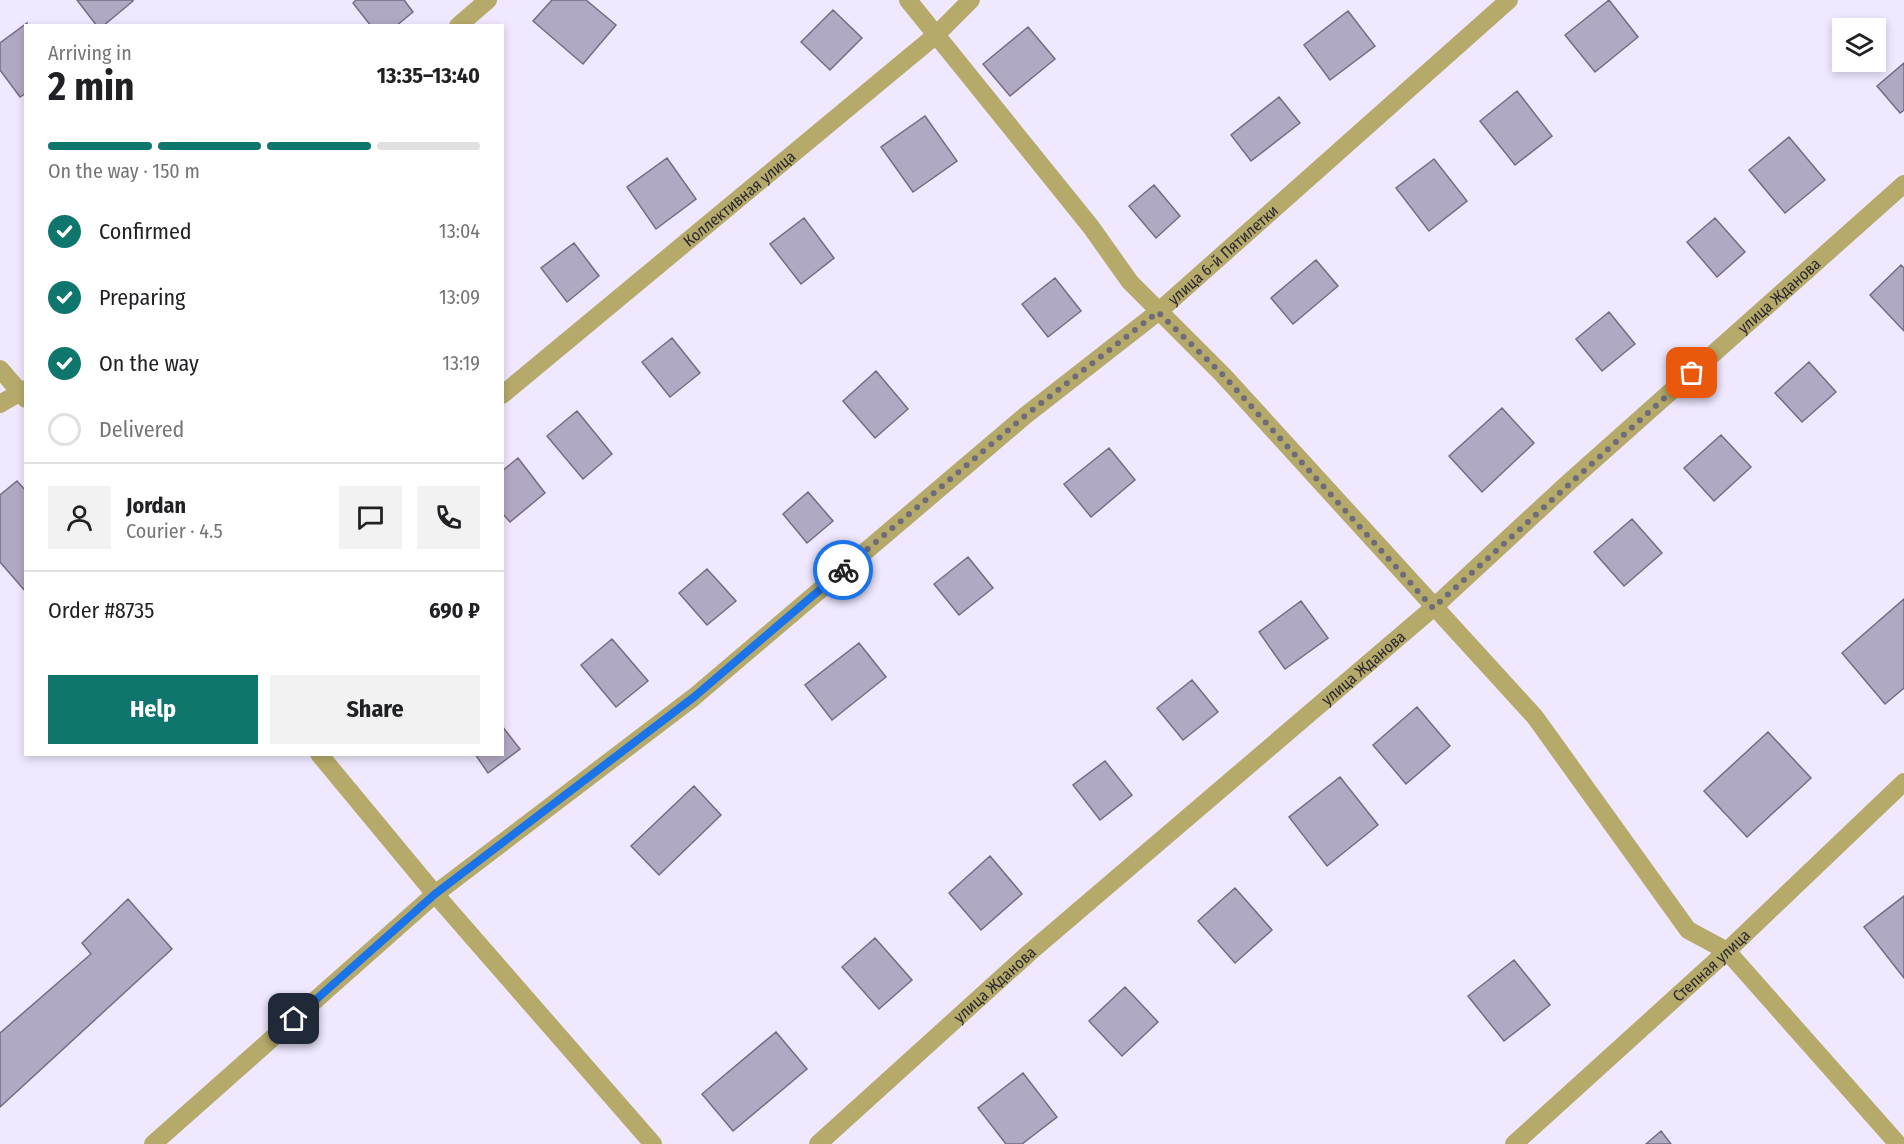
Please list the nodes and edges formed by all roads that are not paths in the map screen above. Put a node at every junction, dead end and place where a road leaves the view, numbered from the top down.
1 (488, 0) edge
2 (908, 0) edge
3 (971, 0) edge
4 (1509, 0) edge
5 (460, 24) edge
6 (936, 35) junction
7 (1904, 184) edge
8 (1158, 312) junction
9 (0, 369) edge
10 (504, 393) edge
11 (24, 394) edge
12 (0, 404) edge
13 (1433, 608) junction
14 (321, 756) edge
15 (1904, 782) edge
16 (435, 894) junction
17 (1727, 951) junction
18 (153, 1144) edge
19 (652, 1144) edge
20 (818, 1144) edge
21 (1514, 1144) edge
22 (1898, 1144) edge

1 - 5 street
2 - 6 street
3 - 6 street, Коллективная улица
4 - 8 street, улица 6-й Пятилетки
6 - 8 street
6 - 10 street, Коллективная улица
7 - 13 street, улица Жданова
8 - 13 street
8 - 16 street, улица 6-й Пятилетки
9 - 11 street
11 - 12 street
13 - 17 street
13 - 20 street, улица Жданова
14 - 16 street
15 - 17 street, Степная улица
16 - 18 street, улица 6-й Пятилетки
16 - 19 street
17 - 21 street, Степная улица
17 - 22 street

